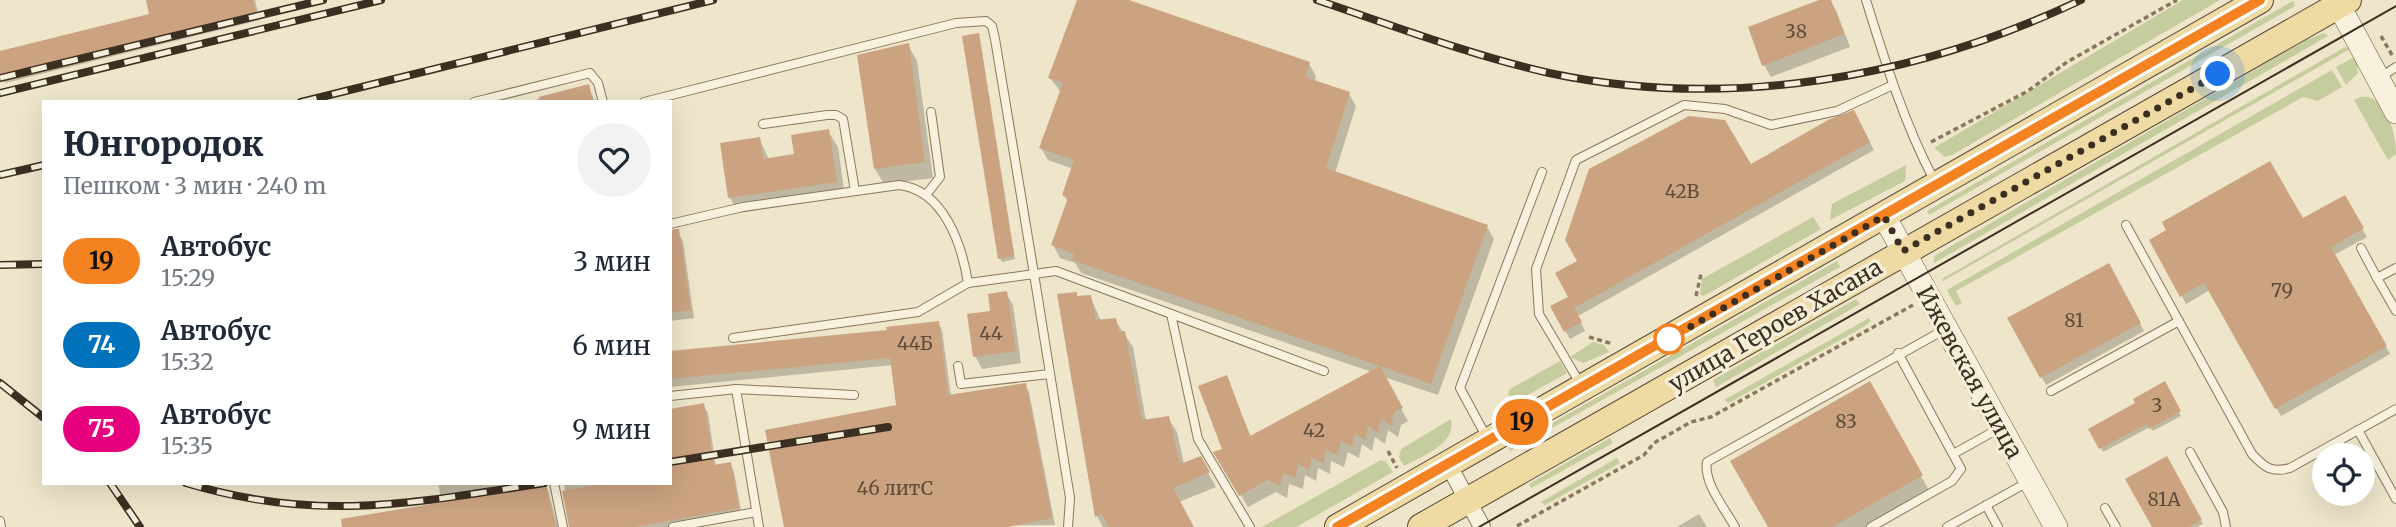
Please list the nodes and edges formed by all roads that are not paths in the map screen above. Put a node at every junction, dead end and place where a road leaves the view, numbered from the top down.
1 (1866, 0) edge
2 (2260, 0) edge
3 (2341, 2) edge
4 (2390, 69) edge
5 (1893, 85) junction
6 (482, 100) edge
7 (602, 100) edge
8 (652, 100) edge
9 (931, 112) dead end
10 (2396, 112) edge
11 (763, 124) dead end
12 (1542, 172) dead end
13 (1937, 186) junction
14 (855, 191) junction
15 (926, 195) junction
16 (1884, 216) junction
17 (672, 224) edge
18 (2126, 225) dead end
19 (2361, 248) dead end
20 (1903, 251) junction
21 (2396, 268) edge
22 (1034, 274) junction
23 (2377, 278) junction
24 (968, 283) junction
25 (2396, 312) edge
26 (1171, 314) junction
27 (2179, 321) junction
28 (1946, 329) junction
29 (733, 338) dead end
30 (1898, 353) junction
31 (958, 366) dead end
32 (1324, 370) dead end
33 (1050, 374) junction
34 (1582, 388) junction
35 (736, 389) junction
36 (2051, 391) dead end
37 (672, 396) edge
38 (853, 396) dead end
39 (2396, 409) edge
40 (2001, 427) junction
41 (2358, 430) junction
42 (1489, 441) junction
43 (2190, 452) dead end
44 (1955, 453) junction
45 (1448, 464) junction
46 (2030, 480) junction
47 (554, 485) edge
48 (2396, 499) edge
49 (1467, 500) junction
50 (1986, 505) junction
51 (2105, 508) dead end
52 (756, 512) junction
53 (0, 521) edge
54 (1, 527) edge
55 (563, 527) edge
56 (673, 527) edge
57 (760, 527) edge
58 (1069, 527) edge
59 (1250, 527) edge
60 (1338, 527) edge
61 (1421, 527) edge
62 (1482, 527) edge
63 (1735, 527) edge
64 (1871, 527) edge
65 (1947, 527) edge
66 (1998, 527) edge
67 (2056, 527) edge
68 (2116, 527) edge
69 (2226, 527) edge

1 - 5 lane
2 - 13 main road, улица Героев Хасана
3 - 4 street
3 - 20 main road, улица Героев Хасана
4 - 10 street
5 - 13 lane
5 - 34 lane
6 - 7 lane
8 - 22 lane
9 - 15 lane
11 - 14 lane
12 - 42 lane
13 - 16 main road, улица Героев Хасана
14 - 15 lane
14 - 17 lane
15 - 24 lane
16 - 20 street, Ижевская улица
16 - 34 main road, улица Героев Хасана
18 - 27 lane
19 - 23 lane
20 - 28 street, Ижевская улица
20 - 49 main road, улица Героев Хасана
21 - 23 lane
22 - 24 lane
22 - 26 lane
22 - 33 lane
23 - 25 lane
24 - 29 lane
26 - 32 lane
26 - 59 lane
27 - 36 lane
27 - 41 lane
28 - 30 lane
28 - 40 street, Ижевская улица
30 - 44 lane
30 - 63 lane
31 - 33 lane
33 - 58 lane
34 - 42 main road, улица Героев Хасана
35 - 37 lane
35 - 38 lane
35 - 52 lane
39 - 41 lane
40 - 44 lane
40 - 46 street, Ижевская улица
41 - 48 lane
42 - 45 main road, улица Героев Хасана
43 - 69 lane
44 - 64 lane
45 - 49 street
45 - 60 main road, улица Героев Хасана
46 - 50 lane
46 - 67 street, Ижевская улица
47 - 55 lane
49 - 61 main road, улица Героев Хасана
49 - 62 street
50 - 65 lane
50 - 66 lane
51 - 68 lane
52 - 56 lane
52 - 57 lane
53 - 54 lane

